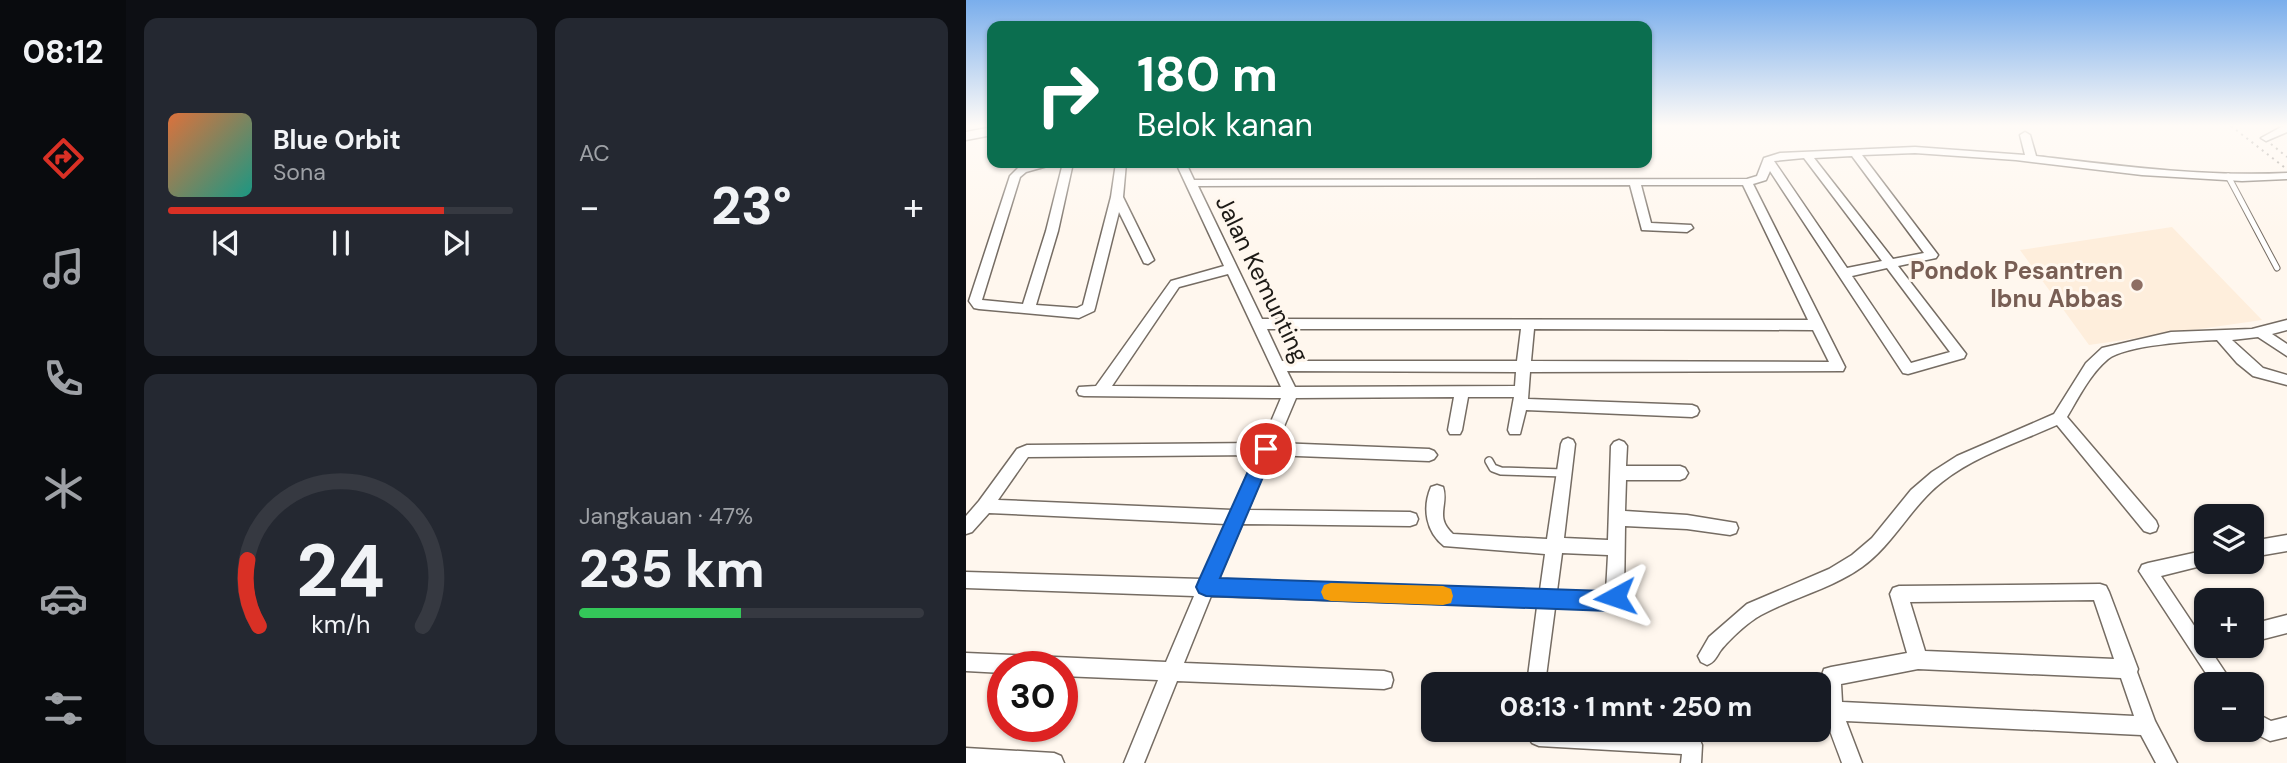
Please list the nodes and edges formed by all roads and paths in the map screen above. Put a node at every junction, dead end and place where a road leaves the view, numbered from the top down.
1 (1767, 162) edge
2 (1769, 162) edge
3 (1812, 162) edge
4 (1861, 162) edge
5 (2046, 162) edge
6 (1031, 168) edge
7 (1067, 168) edge
8 (1121, 168) edge
9 (1184, 168) edge
10 (2228, 176) junction
11 (2287, 176) edge
12 (1193, 183) junction
13 (1635, 183) junction
14 (1747, 183) junction
15 (1118, 197) junction
16 (1687, 228) dead end
17 (1148, 260) dead end
18 (1891, 265) junction
19 (1233, 268) junction
20 (2277, 268) dead end
21 (1844, 273) junction
22 (1028, 309) junction
23 (1259, 324) junction
24 (1528, 325) junction
25 (1817, 325) junction
26 (2287, 325) edge
27 (2260, 332) junction
28 (2220, 335) junction
29 (2287, 351) edge
30 (1280, 366) junction
31 (1525, 366) junction
32 (2287, 380) edge
33 (1101, 390) junction
34 (1084, 391) dead end
35 (1462, 392) junction
36 (1292, 393) junction
37 (1520, 398) junction
38 (1692, 411) dead end
39 (2059, 418) junction
40 (1455, 430) dead end
41 (1516, 430) dead end
42 (1568, 444) dead end
43 (1619, 446) dead end
44 (1266, 449) junction
45 (1429, 455) dead end
46 (1489, 461) dead end
47 (1564, 473) junction
48 (1618, 473) junction
49 (1680, 473) dead end
50 (1437, 492) dead end
51 (985, 506) junction
52 (1238, 517) junction
53 (1616, 518) junction
54 (1410, 519) dead end
55 (2150, 526) dead end
56 (966, 527) edge
57 (1730, 528) dead end
58 (2287, 543) edge
59 (1555, 546) junction
60 (1616, 548) junction
61 (2264, 548) edge
62 (2194, 561) edge
63 (966, 580) edge
64 (1206, 587) junction
65 (1549, 597) junction
66 (2287, 624) edge
67 (2264, 630) edge
68 (2194, 635) edge
69 (1707, 656) dead end
70 (1918, 660) junction
71 (966, 662) edge
72 (987, 663) edge
73 (1078, 668) edge
74 (2129, 668) junction
75 (1538, 672) edge
76 (1171, 673) junction
77 (1384, 680) dead end
78 (1833, 711) junction
79 (2147, 726) junction
80 (2287, 727) edge
81 (2264, 728) edge
82 (1590, 742) edge
83 (1692, 754) edge
84 (966, 758) edge
85 (1054, 763) edge
86 (1134, 763) edge
87 (1852, 763) edge
88 (2167, 763) edge

1 - 14 street, Jalan Kemunting
2 - 21 street
3 - 18 street
4 - 18 street
5 - 10 street
6 - 22 street
7 - 22 street
8 - 15 street
9 - 12 street, Jalan Kemunting
10 - 11 street
10 - 20 lane
12 - 13 street, Jalan Kemunting
12 - 19 street, Jalan Kemunting
13 - 14 street, Jalan Kemunting
13 - 16 street
14 - 25 street
15 - 17 street
15 - 22 street
18 - 21 street
18 - 21 street
19 - 23 street, Jalan Kemunting
19 - 33 street
23 - 24 street
23 - 30 street, Jalan Kemunting
24 - 25 street
24 - 31 street
25 - 31 street
26 - 27 street
27 - 28 street
27 - 29 street
28 - 32 street
28 - 39 street
30 - 31 street
30 - 36 street, Jalan Kemunting
31 - 37 street
33 - 34 street
33 - 36 street
35 - 36 street
35 - 37 street
35 - 40 street
36 - 44 street
37 - 38 street
37 - 41 street
39 - 55 street
39 - 69 street
42 - 47 street
43 - 48 street
44 - 45 street
44 - 51 street
44 - 52 street
46 - 47 lane
47 - 59 street
48 - 49 street
48 - 53 street
50 - 59 street
51 - 52 street
51 - 56 street
52 - 54 street
52 - 64 street
53 - 57 street
53 - 60 street
58 - 61 street
59 - 60 street
59 - 65 street
60 - 65 street
62 - 68 street
63 - 64 street
64 - 65 street
64 - 76 street
65 - 75 street
66 - 67 street
70 - 74 street
70 - 74 street
70 - 78 street
71 - 72 street
73 - 76 street
74 - 79 street
76 - 77 street
76 - 86 street
78 - 79 street
78 - 87 street
79 - 88 street
80 - 81 street
82 - 83 street
84 - 85 street

